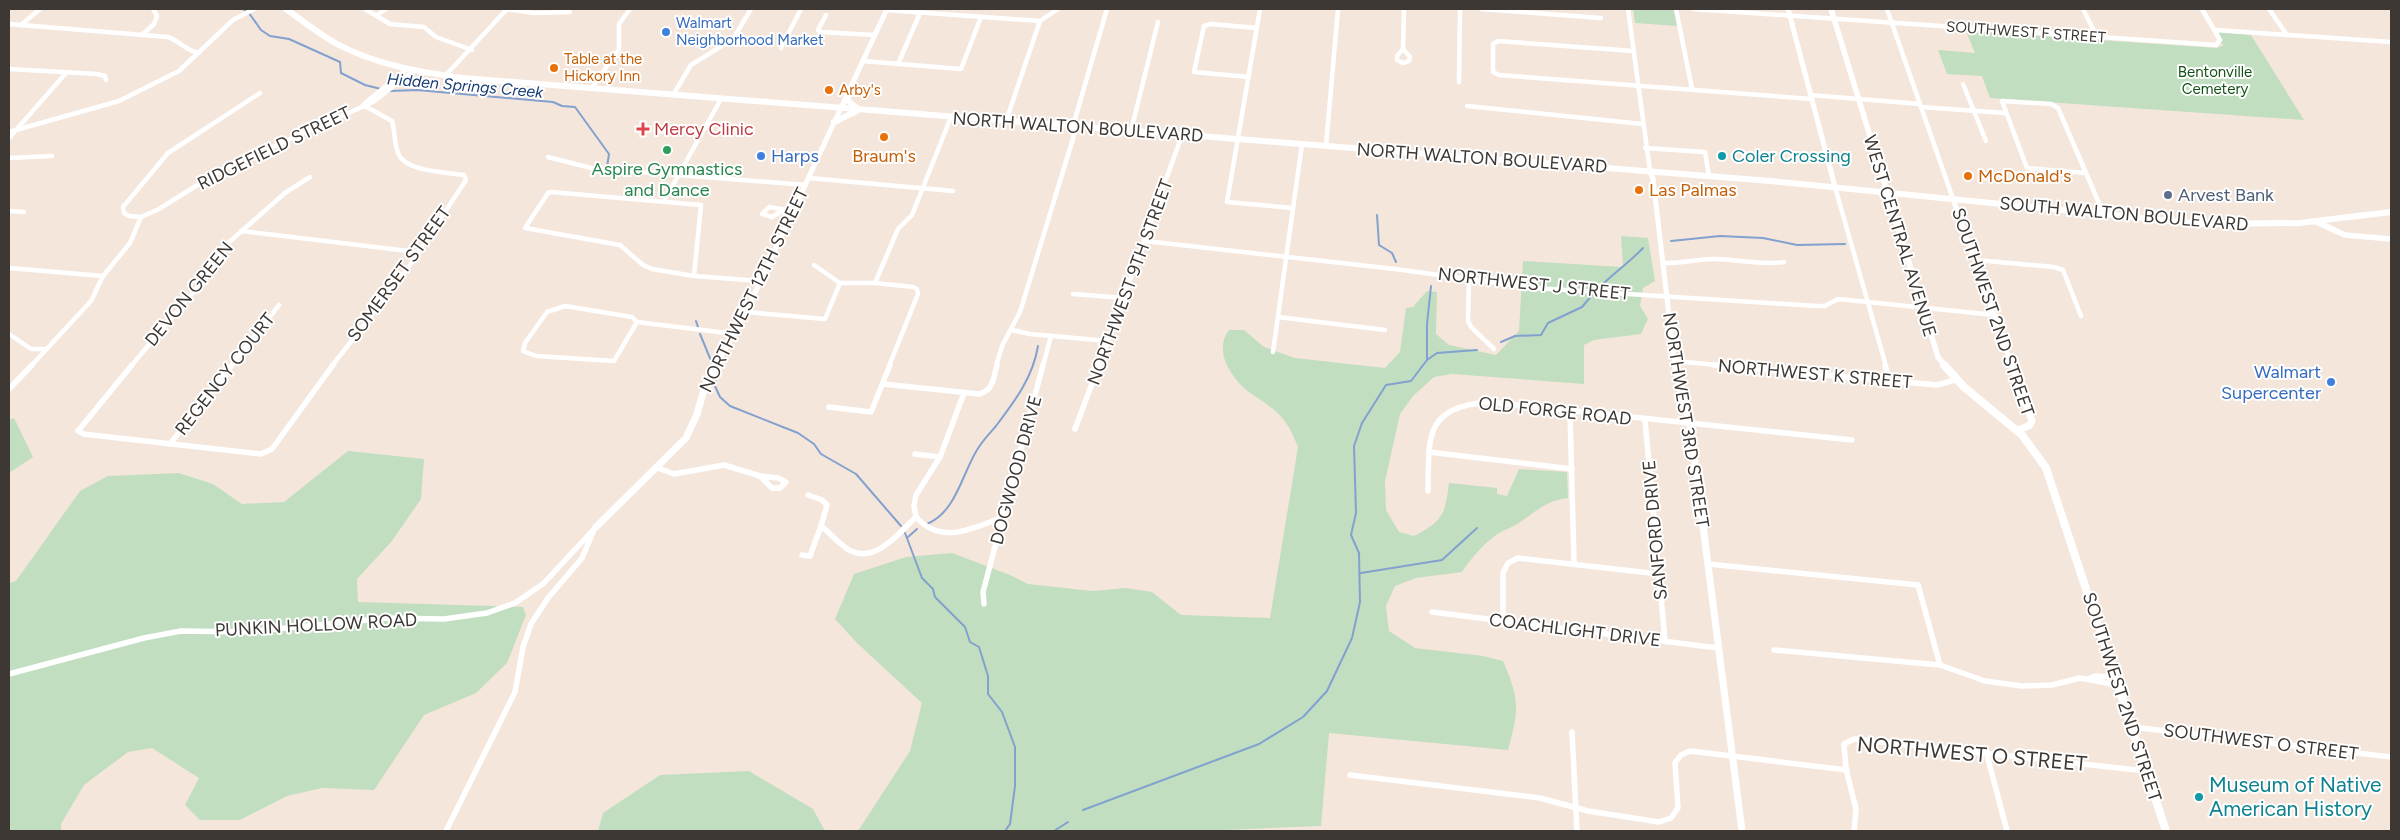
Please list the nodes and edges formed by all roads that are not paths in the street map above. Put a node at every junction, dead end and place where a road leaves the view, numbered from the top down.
1 (40, 9) edge
2 (153, 9) edge
3 (254, 9) edge
4 (286, 9) edge
5 (366, 9) edge
6 (386, 9) edge
7 (507, 9) edge
8 (630, 9) edge
9 (751, 9) edge
10 (801, 9) edge
11 (887, 9) edge
12 (1058, 9) edge
13 (1107, 9) edge
14 (1260, 9) edge
15 (1338, 9) edge
16 (1404, 9) edge
17 (1460, 9) edge
18 (1482, 9) edge
19 (1554, 9) edge
20 (1628, 9) edge
21 (1676, 9) edge
22 (1694, 9) edge
23 (1788, 9) edge
24 (1831, 9) edge
25 (1888, 9) edge
26 (2083, 9) edge
27 (2201, 9) edge
28 (2269, 9) edge
29 (570, 12) dead end
30 (920, 12) junction
31 (1562, 14) junction
32 (377, 15) junction
33 (826, 16) dead end
34 (1790, 16) junction
35 (981, 17) junction
36 (1601, 18) dead end
37 (1834, 20) junction
38 (1040, 21) junction
39 (1158, 22) dead end
40 (9, 24) edge
41 (1893, 24) junction
42 (21, 25) junction
43 (1257, 28) junction
44 (2215, 30) junction
45 (142, 35) junction
46 (875, 35) junction
47 (2287, 35) junction
48 (2097, 37) junction
49 (2391, 42) edge
50 (781, 48) dead end
51 (1403, 49) dead end
52 (472, 50) junction
53 (1633, 51) junction
54 (199, 53) junction
55 (863, 62) junction
56 (898, 64) junction
57 (9, 69) edge
58 (410, 70) junction
59 (66, 73) junction
60 (445, 76) junction
61 (1249, 77) junction
62 (106, 80) dead end
63 (1459, 82) dead end
64 (1963, 84) dead end
65 (1638, 85) junction
66 (591, 89) junction
67 (1692, 89) junction
68 (260, 92) dead end
69 (847, 94) junction
70 (673, 95) junction
71 (1810, 97) junction
72 (721, 99) junction
73 (1858, 100) junction
74 (363, 105) junction
75 (1920, 105) junction
76 (1467, 106) dead end
77 (840, 108) junction
78 (860, 110) junction
79 (1974, 111) junction
80 (2005, 113) junction
81 (951, 117) junction
82 (1006, 121) junction
83 (834, 122) junction
84 (1642, 124) junction
85 (1075, 126) junction
86 (1131, 131) junction
87 (11, 132) edge
88 (1182, 135) junction
89 (9, 138) edge
90 (1239, 139) junction
91 (1986, 141) dead end
92 (1302, 144) junction
93 (1326, 146) junction
94 (1645, 148) junction
95 (52, 156) dead end
96 (548, 157) dead end
97 (9, 158) edge
98 (1650, 171) junction
99 (2087, 173) junction
100 (678, 176) junction
101 (1710, 176) junction
102 (310, 177) dead end
103 (809, 178) junction
104 (806, 185) junction
105 (1835, 187) junction
106 (924, 188) junction
107 (953, 191) dead end
108 (1886, 192) junction
109 (1953, 199) junction
110 (664, 201) junction
111 (1293, 208) junction
112 (9, 211) edge
113 (782, 211) dead end
114 (24, 212) dead end
115 (793, 212) junction
116 (2391, 212) edge
117 (2104, 215) junction
118 (141, 217) junction
119 (2332, 220) junction
120 (2317, 222) junction
121 (241, 232) junction
122 (2336, 232) junction
123 (2391, 239) edge
124 (1145, 241) junction
125 (417, 252) junction
126 (1286, 257) junction
127 (1976, 260) junction
128 (1784, 262) dead end
129 (1663, 263) junction
130 (814, 266) dead end
131 (9, 268) edge
132 (103, 276) junction
133 (694, 276) junction
134 (1469, 280) junction
135 (760, 281) junction
136 (875, 283) junction
137 (840, 284) junction
138 (1073, 294) dead end
139 (1667, 296) junction
140 (1125, 298) junction
141 (1868, 302) junction
142 (279, 305) dead end
143 (1922, 308) junction
144 (746, 312) junction
145 (1995, 314) junction
146 (2081, 316) dead end
147 (1278, 318) junction
148 (637, 322) junction
149 (1012, 330) junction
150 (1385, 330) dead end
151 (9, 334) edge
152 (735, 334) junction
153 (1052, 336) junction
154 (1108, 341) junction
155 (47, 349) junction
156 (1494, 349) dead end
157 (1273, 352) dead end
158 (1674, 361) junction
159 (1955, 380) junction
160 (1890, 381) junction
161 (883, 384) junction
162 (9, 389) edge
163 (964, 393) junction
164 (829, 407) dead end
165 (1570, 412) junction
166 (1645, 420) junction
167 (1690, 424) junction
168 (1075, 429) dead end
169 (2019, 430) junction
170 (1852, 440) dead end
171 (170, 444) junction
172 (1429, 452) junction
173 (915, 454) dead end
174 (940, 457) junction
175 (658, 468) junction
176 (1572, 469) junction
177 (760, 476) dead end
178 (1428, 491) dead end
179 (808, 494) dead end
180 (1003, 516) junction
181 (916, 517) junction
182 (821, 526) junction
183 (596, 528) junction
184 (802, 555) dead end
185 (1574, 563) junction
186 (1708, 564) junction
187 (1659, 574) junction
188 (984, 604) dead end
189 (1432, 612) dead end
190 (1503, 621) junction
191 (1665, 641) junction
192 (1718, 648) junction
193 (1774, 650) dead end
194 (1940, 665) junction
195 (9, 674) edge
196 (2116, 681) junction
197 (2132, 727) junction
198 (1572, 732) dead end
199 (1987, 755) junction
200 (2391, 757) edge
201 (1732, 758) junction
202 (1847, 770) junction
203 (2146, 771) junction
204 (1350, 775) dead end
205 (1576, 806) junction
206 (446, 831) edge
207 (1577, 831) edge
208 (1742, 831) edge
209 (1854, 831) edge
210 (2007, 831) edge
211 (2166, 831) edge

1 - 42 street
2 - 45 street
3 - 54 street
4 - 58 main road, NORTH WALTON BOULEVARD
5 - 32 street
6 - 32 street
7 - 29 street
7 - 52 street
8 - 66 street
9 - 70 street
10 - 50 street
11 - 30 street
11 - 46 street, NORTHWEST 12TH STREET
12 - 38 street
13 - 85 street
14 - 43 street
15 - 93 street
16 - 51 street
17 - 63 street
18 - 31 street
19 - 31 street
20 - 53 street, NORTHWEST 3RD STREET
21 - 67 street
22 - 34 street, SOUTHWEST F STREET
23 - 34 street
24 - 37 main road, WEST CENTRAL AVENUE
25 - 41 street, SOUTHWEST 2ND STREET
26 - 48 street
27 - 44 street
28 - 47 street
30 - 35 street
30 - 56 street
31 - 36 street
32 - 52 street
33 - 46 street
34 - 37 street, SOUTHWEST F STREET
34 - 71 street
35 - 38 street
35 - 56 street
37 - 41 street, SOUTHWEST F STREET
37 - 73 main road, WEST CENTRAL AVENUE
38 - 82 street
39 - 86 street
40 - 42 street
41 - 48 street, SOUTHWEST F STREET
41 - 75 street, SOUTHWEST 2ND STREET
42 - 45 street
43 - 61 street
43 - 61 street
44 - 47 street
44 - 48 street, SOUTHWEST F STREET
45 - 54 street
46 - 55 street, NORTHWEST 12TH STREET
47 - 49 street
52 - 60 street
53 - 65 street, NORTHWEST 3RD STREET
53 - 65 street
54 - 87 street
55 - 56 street
55 - 69 street, NORTHWEST 12TH STREET
57 - 59 street
58 - 60 main road, NORTH WALTON BOULEVARD
58 - 74 street, RIDGEFIELD STREET
58 - 74 street, RIDGEFIELD STREET
59 - 62 street
59 - 87 street
60 - 66 main road, NORTH WALTON BOULEVARD
61 - 90 street
64 - 79 street
65 - 67 street
65 - 84 street, NORTHWEST 3RD STREET
66 - 70 main road, NORTH WALTON BOULEVARD
67 - 71 street
68 - 118 street
69 - 77 street, NORTHWEST 12TH STREET
69 - 78 main road
70 - 72 main road, NORTH WALTON BOULEVARD
71 - 73 street
71 - 105 street
72 - 77 main road, NORTH WALTON BOULEVARD
72 - 100 street
73 - 75 street
73 - 108 main road, WEST CENTRAL AVENUE
74 - 118 street, RIDGEFIELD STREET
74 - 125 street, SOMERSET STREET
75 - 79 street
75 - 109 street, SOUTHWEST 2ND STREET
76 - 84 street
77 - 78 main road, NORTH WALTON BOULEVARD
77 - 83 street, NORTHWEST 12TH STREET
78 - 81 main road, NORTH WALTON BOULEVARD
78 - 83 main road
79 - 80 street
79 - 91 street
80 - 99 street
80 - 99 street
81 - 82 main road, NORTH WALTON BOULEVARD
81 - 106 street
82 - 85 main road, NORTH WALTON BOULEVARD
83 - 103 street, NORTHWEST 12TH STREET
84 - 94 street, NORTHWEST 3RD STREET
85 - 86 main road, NORTH WALTON BOULEVARD
85 - 149 street
86 - 88 main road, NORTH WALTON BOULEVARD
87 - 89 street
88 - 90 main road, NORTH WALTON BOULEVARD
88 - 124 street, NORTHWEST 9TH STREET
90 - 92 main road, NORTH WALTON BOULEVARD
90 - 111 street
92 - 93 main road, NORTH WALTON BOULEVARD
92 - 111 street
93 - 98 main road, NORTH WALTON BOULEVARD
94 - 98 street, NORTHWEST 3RD STREET
94 - 101 street
95 - 97 street
96 - 100 street
98 - 101 main road, NORTH WALTON BOULEVARD
98 - 129 street, NORTHWEST 3RD STREET
99 - 117 street
100 - 104 street
100 - 110 street
101 - 105 main road, NORTH WALTON BOULEVARD
102 - 121 street, DEVON GREEN
103 - 104 street, NORTHWEST 12TH STREET
103 - 106 street
104 - 115 street, NORTHWEST 12TH STREET
105 - 108 main road, NORTH WALTON BOULEVARD
105 - 141 street
106 - 107 street
106 - 136 street
108 - 109 main road, SOUTH WALTON BOULEVARD
108 - 143 main road, WEST CENTRAL AVENUE
109 - 117 main road, SOUTH WALTON BOULEVARD
109 - 127 street, SOUTHWEST 2ND STREET
110 - 133 street
110 - 133 street
111 - 126 street
112 - 114 street
113 - 115 street
115 - 135 street, NORTHWEST 12TH STREET
116 - 119 main road, SOUTH WALTON BOULEVARD
117 - 120 main road, SOUTH WALTON BOULEVARD
118 - 132 street
119 - 120 main road, SOUTH WALTON BOULEVARD
119 - 122 main road
120 - 122 main road
121 - 125 street
121 - 171 street, DEVON GREEN
122 - 123 main road
124 - 126 street, NORTHWEST J STREET
124 - 140 street, NORTHWEST 9TH STREET
125 - 171 street, SOMERSET STREET
126 - 134 street, NORTHWEST J STREET
126 - 147 street
127 - 145 street, SOUTHWEST 2ND STREET
127 - 146 street
128 - 129 street
129 - 139 street, NORTHWEST 3RD STREET
130 - 137 street
131 - 132 street
132 - 155 street
133 - 135 street
134 - 139 street, NORTHWEST J STREET
134 - 156 street
135 - 144 street, NORTHWEST 12TH STREET
136 - 137 street
136 - 161 street
137 - 144 street
138 - 140 street
139 - 141 street, NORTHWEST J STREET
139 - 158 street, NORTHWEST 3RD STREET
140 - 154 street, NORTHWEST 9TH STREET
141 - 143 street, NORTHWEST J STREET
141 - 160 street
142 - 171 street, REGENCY COURT
143 - 145 street, NORTHWEST J STREET
143 - 159 main road, WEST CENTRAL AVENUE
144 - 152 street, NORTHWEST 12TH STREET
145 - 169 street, SOUTHWEST 2ND STREET
147 - 150 street
147 - 157 street
148 - 148 street
148 - 152 street
149 - 153 street
149 - 163 street
151 - 155 street
152 - 175 street, NORTHWEST 12TH STREET
153 - 154 street
153 - 180 street, DOGWOOD DRIVE
154 - 168 street, NORTHWEST 9TH STREET
155 - 162 street
158 - 160 street, NORTHWEST K STREET
158 - 167 street, NORTHWEST 3RD STREET
159 - 160 street, NORTHWEST K STREET
159 - 169 main road, WEST CENTRAL AVENUE
161 - 163 street
161 - 164 street
163 - 174 street
165 - 166 street, OLD FORGE ROAD
165 - 172 street, OLD FORGE ROAD
165 - 176 street
166 - 167 street, OLD FORGE ROAD
166 - 187 street, SANFORD DRIVE
167 - 170 street, OLD FORGE ROAD
167 - 186 street, NORTHWEST 3RD STREET
169 - 196 main road, SOUTHWEST 2ND STREET
172 - 176 street
172 - 178 street, OLD FORGE ROAD
173 - 174 street
174 - 181 street
175 - 177 street
175 - 183 street, NORTHWEST 12TH STREET
176 - 185 street
179 - 182 street
180 - 181 street
180 - 188 street, DOGWOOD DRIVE
181 - 182 street
182 - 184 street
183 - 195 street, PUNKIN HOLLOW ROAD
183 - 206 street
185 - 187 street
185 - 190 street
186 - 192 street, NORTHWEST 3RD STREET
186 - 194 street
187 - 191 street, SANFORD DRIVE
189 - 190 street, COACHLIGHT DRIVE
190 - 191 street, COACHLIGHT DRIVE
191 - 192 street, COACHLIGHT DRIVE
192 - 201 street, NORTHWEST 3RD STREET
193 - 194 street
194 - 196 street
196 - 197 main road, SOUTHWEST 2ND STREET
197 - 200 street, SOUTHWEST O STREET
197 - 203 main road, SOUTHWEST 2ND STREET
198 - 205 street
199 - 202 street, NORTHWEST O STREET
199 - 203 street, NORTHWEST O STREET
199 - 210 street
201 - 202 street, NORTHWEST O STREET
201 - 205 street, NORTHWEST O STREET
201 - 208 street, NORTHWEST 3RD STREET
202 - 209 street
203 - 211 main road, SOUTHWEST 2ND STREET
204 - 205 street, NORTHWEST O STREET
205 - 207 street

